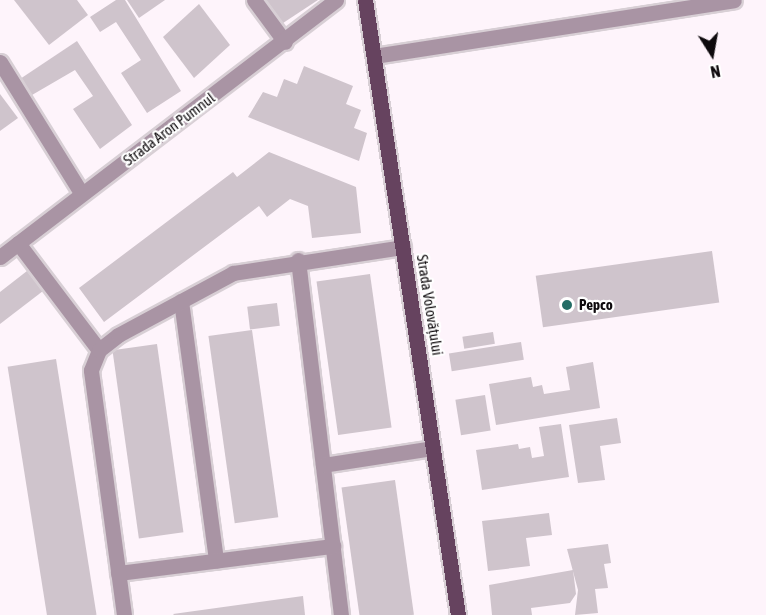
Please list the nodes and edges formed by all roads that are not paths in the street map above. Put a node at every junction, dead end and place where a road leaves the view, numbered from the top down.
1 (254, 0) edge
2 (336, 0) edge
3 (365, 0) edge
4 (734, 0) edge
5 (285, 42) junction
6 (374, 56) junction
7 (0, 62) edge
8 (82, 194) junction
9 (18, 243) junction
10 (403, 247) junction
11 (0, 257) edge
12 (298, 260) junction
13 (181, 301) junction
14 (99, 350) junction
15 (433, 448) junction
16 (323, 465) junction
17 (333, 546) junction
18 (216, 561) junction
19 (118, 573) junction
20 (124, 615) edge
21 (341, 615) edge
22 (458, 615) edge

1 - 5 street
2 - 5 street, Strada Aron Pumnul
3 - 6 main road, Strada Volovățului
4 - 6 street
5 - 8 street, Strada Aron Pumnul
6 - 10 main road, Strada Volovățului
7 - 8 street
8 - 9 street, Strada Aron Pumnul
9 - 11 street, Strada Aron Pumnul
9 - 14 street
10 - 12 street
10 - 15 main road, Strada Volovățului
12 - 13 street
12 - 16 street
13 - 14 street
13 - 18 street
14 - 19 street
15 - 16 street
15 - 22 main road, Strada Volovățului
16 - 17 street
17 - 18 street
17 - 21 street
18 - 19 street
19 - 20 street

